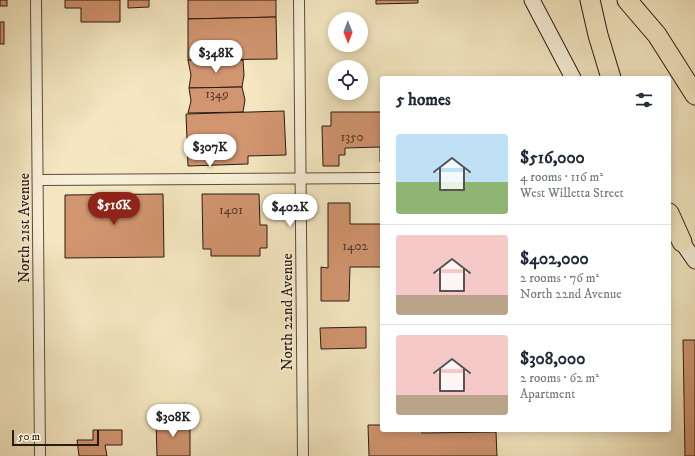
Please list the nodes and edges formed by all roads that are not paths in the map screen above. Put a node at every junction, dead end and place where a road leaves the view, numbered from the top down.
1 (36, 0) edge
2 (299, 0) edge
3 (532, 0) edge
4 (590, 0) edge
5 (627, 0) edge
6 (572, 76) edge
7 (610, 76) edge
8 (695, 95) edge
9 (380, 178) edge
10 (301, 179) junction
11 (39, 180) junction
12 (671, 217) edge
13 (671, 226) edge
14 (682, 242) junction
15 (695, 261) edge
16 (40, 456) edge
17 (303, 456) edge

1 - 11 street, North 21st Avenue
2 - 10 street, North 22nd Avenue
3 - 6 main road
4 - 7 highway
5 - 8 highway
9 - 10 street
10 - 11 street
10 - 17 street, North 22nd Avenue
11 - 16 street, North 21st Avenue
12 - 14 highway
13 - 14 main road
14 - 15 main road

